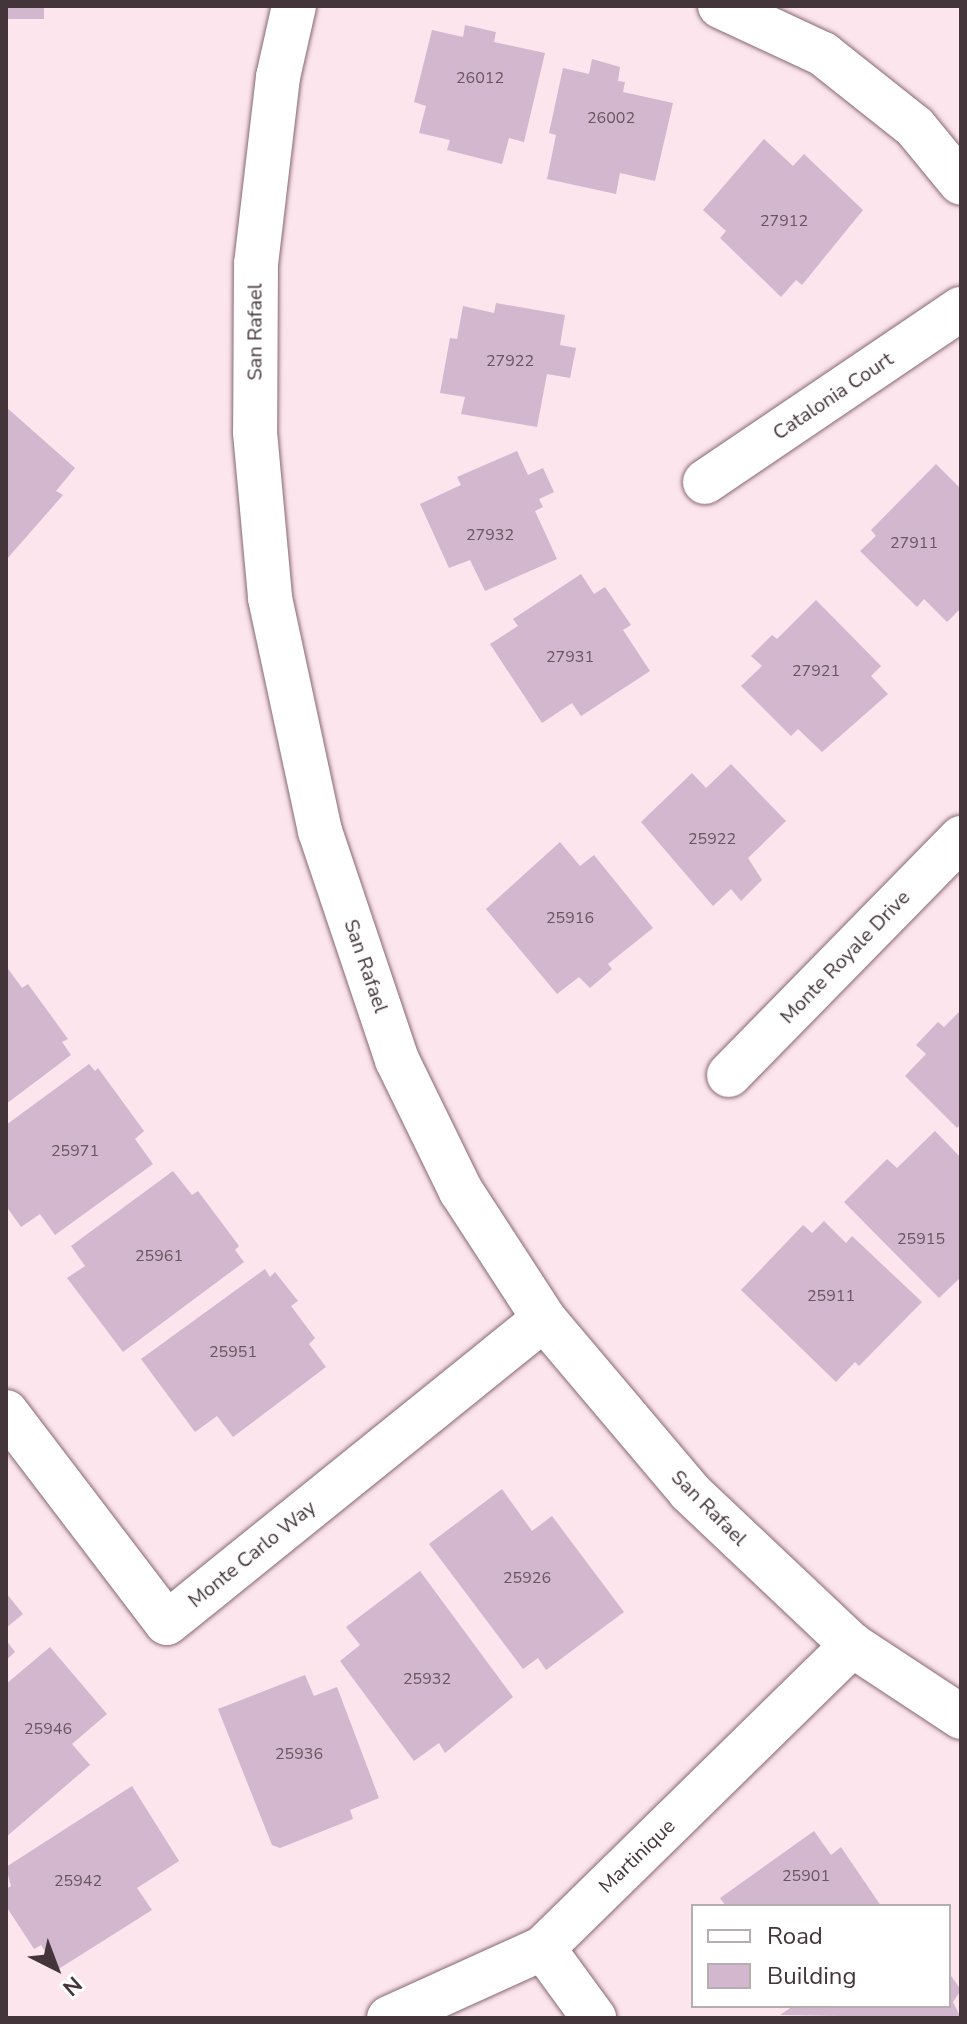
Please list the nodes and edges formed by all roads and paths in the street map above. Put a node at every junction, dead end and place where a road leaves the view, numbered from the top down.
1 (294, 6) edge
2 (725, 7) edge
3 (961, 183) edge
4 (961, 309) edge
5 (705, 482) dead end
6 (961, 838) edge
7 (729, 1075) dead end
8 (544, 1319) junction
9 (6, 1412) edge
10 (852, 1645) junction
11 (961, 1717) edge
12 (543, 1948) junction
13 (389, 2018) edge
14 (594, 2018) edge

1 - 8 street, San Rafael
2 - 3 street
4 - 5 street, Catalonia Court
6 - 7 street, Monte Royale Drive
8 - 9 street, Monte Carlo Way
8 - 10 street, San Rafael
10 - 11 street, San Rafael
10 - 12 street, Martinique
12 - 13 street, Martinique
12 - 14 street

